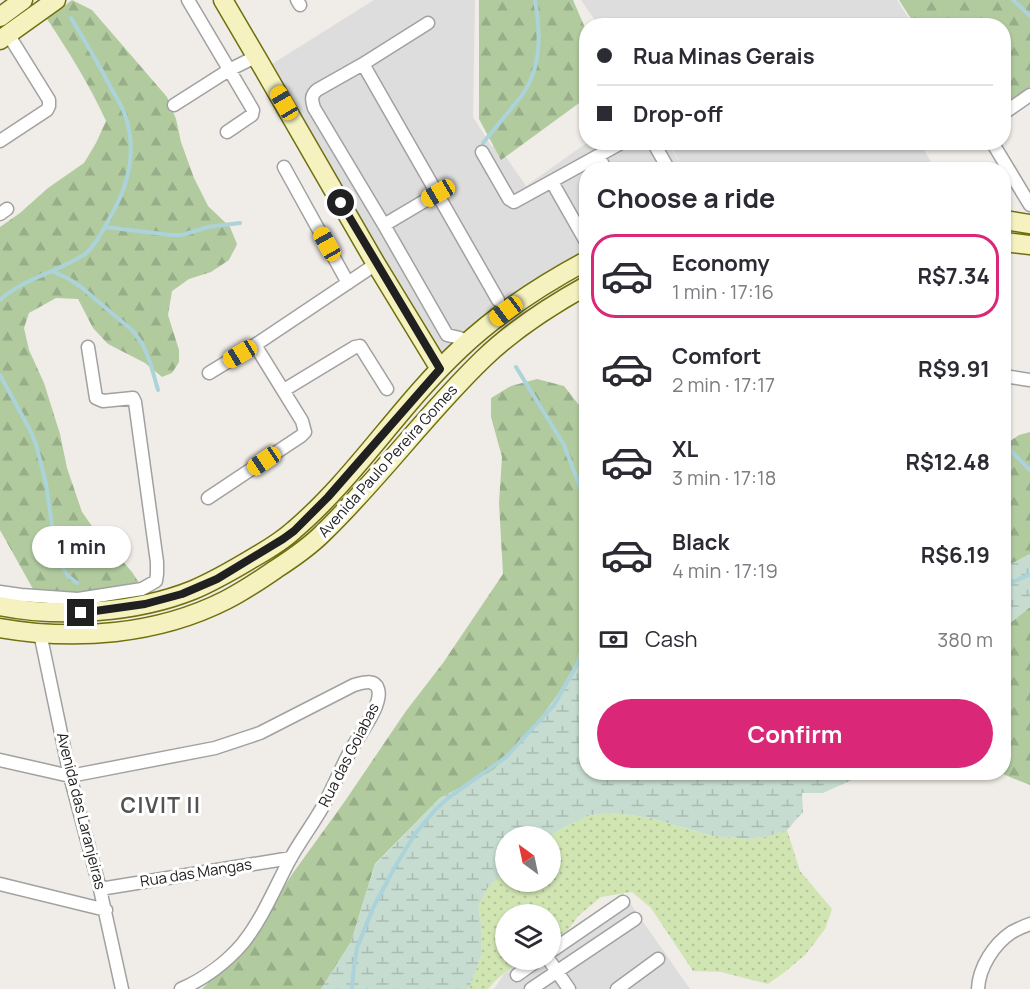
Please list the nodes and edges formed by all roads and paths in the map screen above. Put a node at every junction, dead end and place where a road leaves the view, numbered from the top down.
1 (23, 0) edge
2 (56, 0) edge
3 (188, 0) edge
4 (223, 0) edge
5 (0, 17) edge
6 (428, 23) dead end
7 (4, 37) edge
8 (257, 56) junction
9 (363, 64) junction
10 (229, 70) junction
11 (1030, 95) edge
12 (174, 105) dead end
13 (1011, 108) edge
14 (227, 132) dead end
15 (0, 141) edge
16 (609, 150) edge
17 (482, 152) dead end
18 (598, 156) junction
19 (587, 162) edge
20 (601, 162) edge
21 (284, 167) dead end
22 (579, 167) edge
23 (1011, 174) edge
24 (552, 182) junction
25 (438, 193) junction
26 (1030, 205) edge
27 (1011, 221) edge
28 (1030, 224) edge
29 (384, 225) junction
30 (579, 229) edge
31 (1011, 243) edge
32 (1030, 245) edge
33 (376, 264) junction
34 (579, 265) edge
35 (348, 284) junction
36 (579, 290) edge
37 (498, 300) dead end
38 (465, 344) junction
39 (255, 345) junction
40 (88, 347) dead end
41 (440, 369) junction
42 (209, 373) dead end
43 (1011, 377) edge
44 (1030, 380) edge
45 (387, 388) dead end
46 (284, 390) junction
47 (207, 498) dead end
48 (0, 592) edge
49 (0, 606) edge
50 (0, 628) edge
51 (39, 633) junction
52 (0, 760) edge
53 (70, 776) junction
54 (291, 858) junction
55 (0, 884) edge
56 (100, 889) junction
57 (623, 902) dead end
58 (106, 910) junction
59 (635, 919) dead end
60 (1030, 924) edge
61 (561, 944) edge
62 (658, 959) dead end
63 (524, 970) edge
64 (556, 972) junction
65 (517, 975) dead end
66 (122, 989) edge
67 (181, 989) edge
68 (531, 989) edge
69 (568, 989) edge
70 (617, 989) edge
71 (978, 989) edge

1 - 5 main road
2 - 7 main road
3 - 10 street
4 - 8 main road
6 - 9 street
7 - 15 street
8 - 10 street
8 - 33 main road
9 - 25 street
9 - 29 street
10 - 12 street
10 - 14 street
11 - 13 street
16 - 18 street
17 - 24 street
18 - 19 street
18 - 20 street
21 - 35 street
22 - 24 street
23 - 26 street
24 - 30 street
25 - 29 street
25 - 37 street
27 - 28 main road
29 - 38 street
31 - 32 main road
33 - 35 street
33 - 41 main road
34 - 38 main road, Avenida Paulo Pereira Gomes
35 - 39 street
36 - 51 main road, Avenida Paulo Pereira Gomes
38 - 41 main road, Avenida Paulo Pereira Gomes
39 - 42 street
39 - 46 street
40 - 48 street
41 - 49 main road, Avenida Paulo Pereira Gomes
43 - 44 street
45 - 46 street
46 - 47 street
50 - 51 main road, Avenida Paulo Pereira Gomes
51 - 53 street, Avenida das Laranjeiras
52 - 53 street
53 - 54 street, Rua das Goiabas
53 - 56 street, Avenida das Laranjeiras
54 - 56 street, Rua das Mangas
54 - 67 street, Rua das Goiabas
55 - 58 street
56 - 58 street, Avenida das Laranjeiras
57 - 61 street
58 - 66 street, Avenida das Laranjeiras
59 - 64 street
60 - 71 street
62 - 70 street
63 - 65 street
64 - 68 street
64 - 69 street

